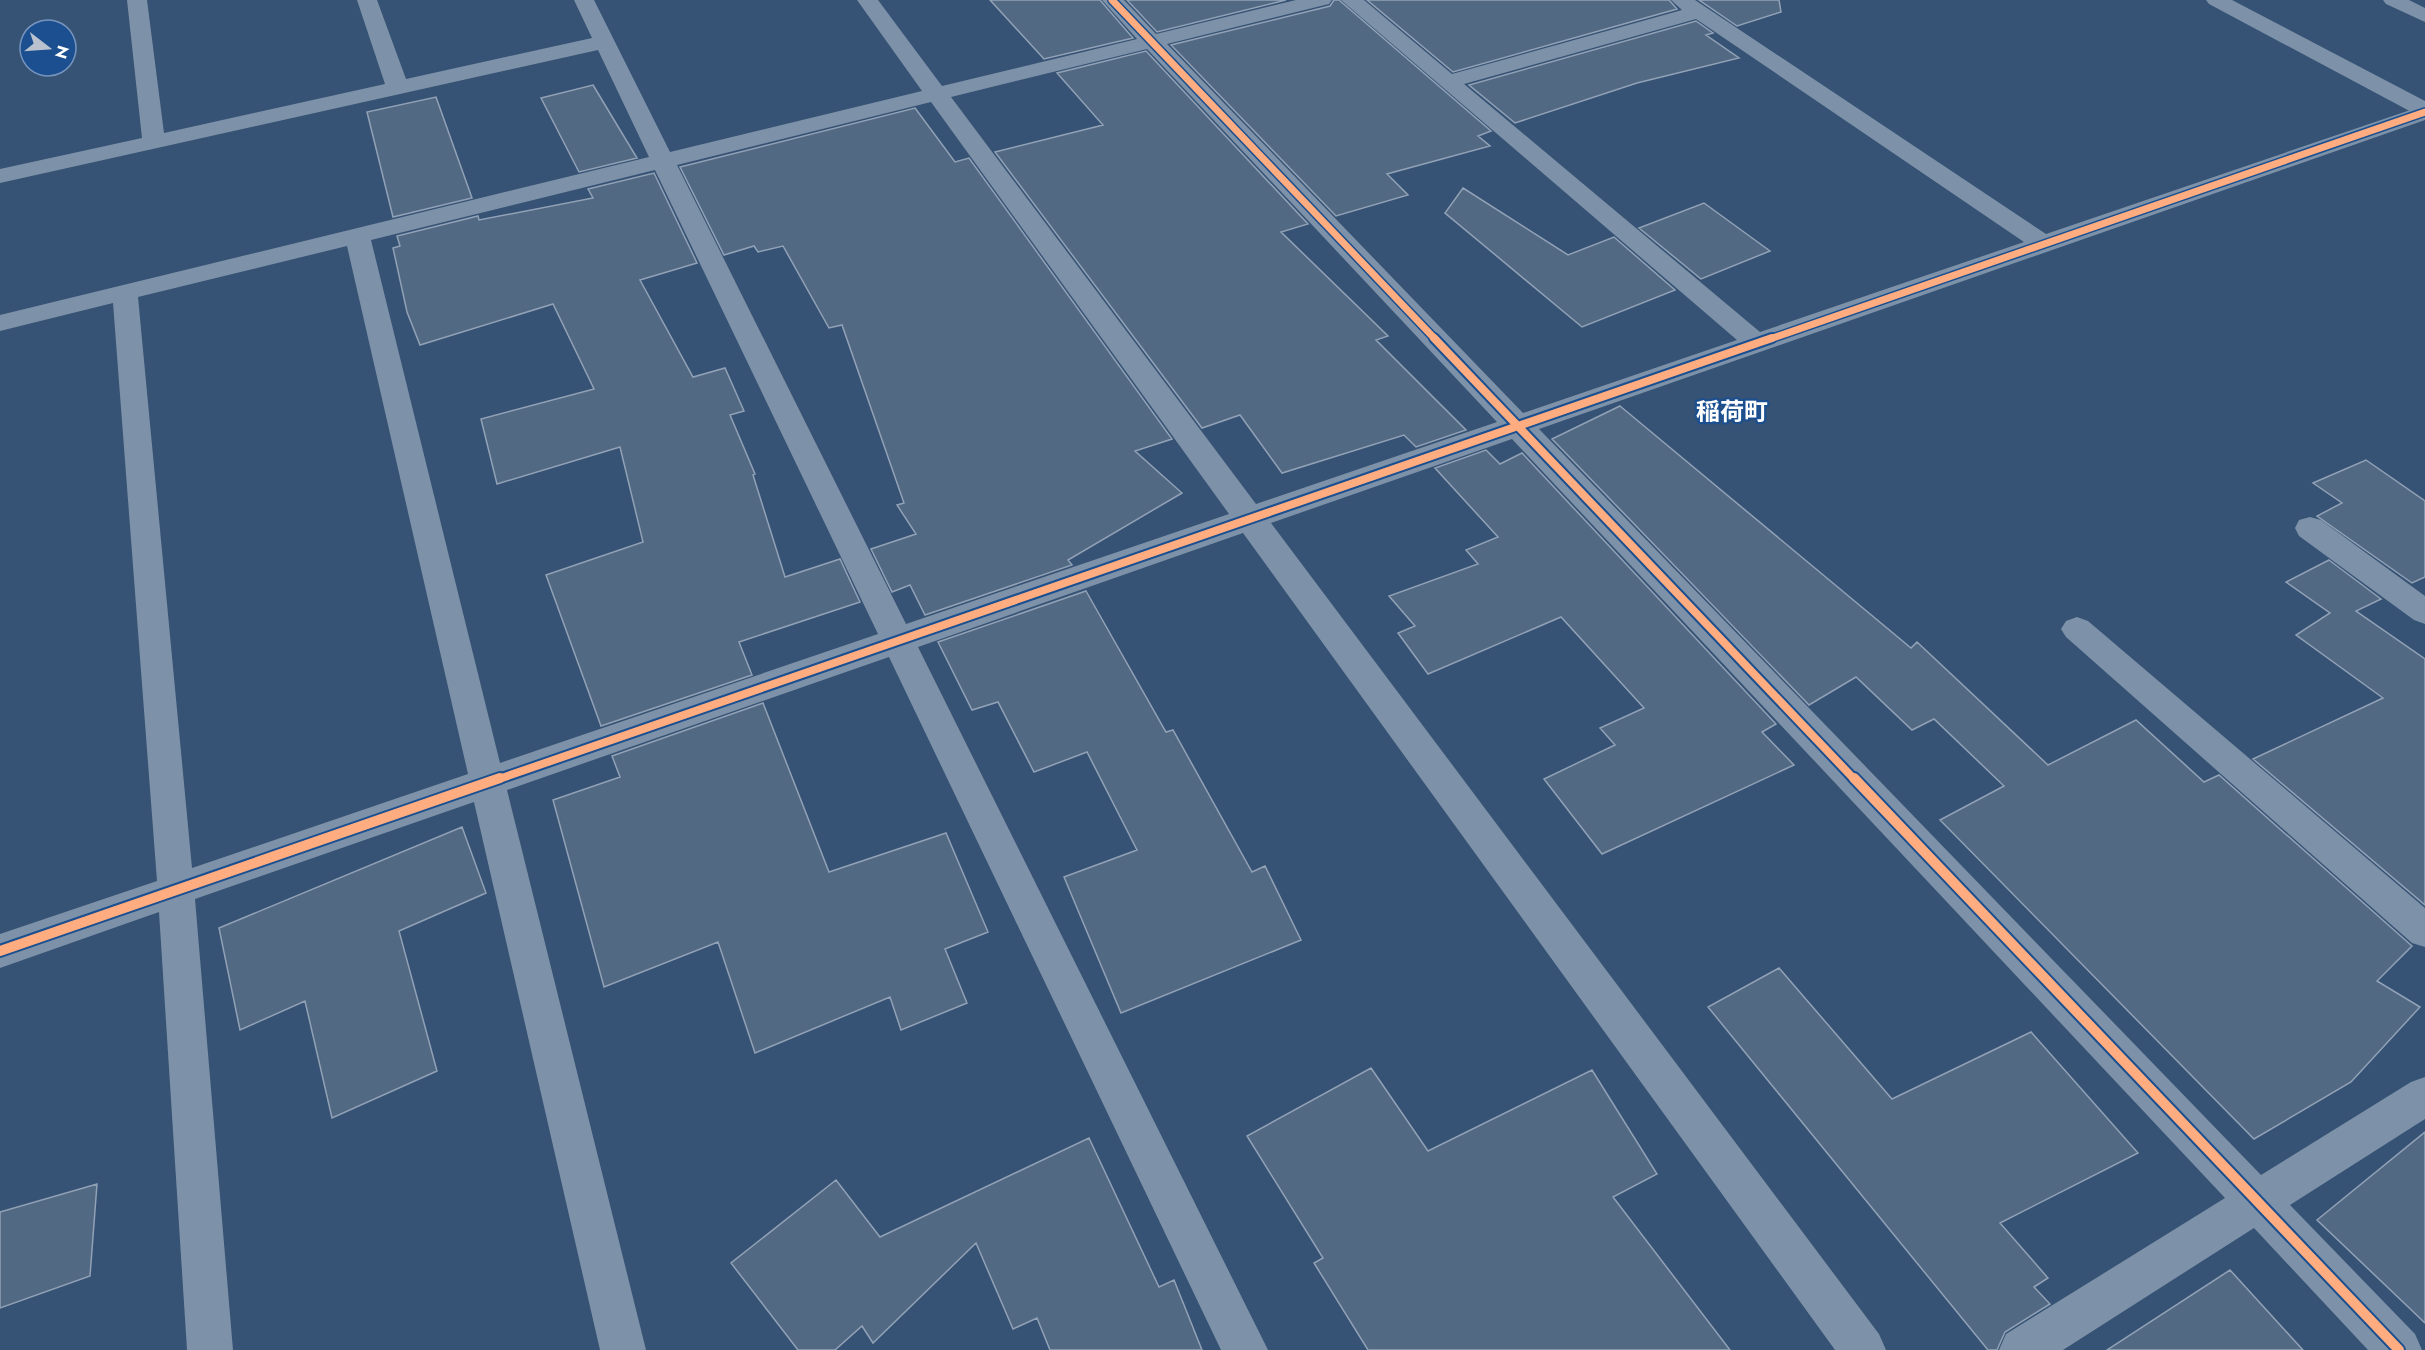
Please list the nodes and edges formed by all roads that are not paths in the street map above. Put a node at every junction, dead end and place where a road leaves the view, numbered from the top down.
1 (137, 0) edge
2 (367, 0) edge
3 (584, 0) edge
4 (867, 0) edge
5 (1112, 0) edge
6 (1322, 0) edge
7 (1352, 0) edge
8 (2216, 0) edge
9 (2393, 0) edge
10 (1690, 6) edge
11 (2425, 16) edge
12 (605, 42) junction
13 (1152, 42) junction
14 (1448, 82) junction
15 (398, 88) junction
16 (936, 94) junction
17 (2425, 111) edge
18 (154, 142) junction
19 (663, 161) junction
20 (0, 176) edge
21 (357, 236) junction
22 (2044, 243) junction
23 (125, 293) junction
24 (0, 323) edge
25 (1757, 343) junction
26 (1518, 425) junction
27 (1250, 518) junction
28 (2310, 528) dead end
29 (2425, 612) edge
30 (2077, 629) dead end
31 (897, 640) junction
32 (488, 783) junction
33 (176, 890) junction
34 (2425, 931) edge
35 (0, 951) edge
36 (2425, 1096) edge
37 (2257, 1202) junction
38 (210, 1350) edge
39 (623, 1350) edge
40 (1245, 1350) edge
41 (1863, 1350) edge
42 (2022, 1350) edge
43 (2399, 1350) edge

1 - 18 street
2 - 15 street
3 - 12 street
4 - 16 street
5 - 13 street
6 - 13 street
7 - 14 street
8 - 17 street
9 - 11 street
10 - 14 street
10 - 22 street
12 - 15 street
12 - 19 street
13 - 16 street
13 - 26 street
14 - 25 street
15 - 18 street
16 - 19 street
16 - 27 street
17 - 22 street
18 - 20 street
19 - 21 street
19 - 31 street
21 - 23 street
21 - 32 street
22 - 25 street
23 - 24 street
23 - 33 street
25 - 26 street
26 - 27 street
26 - 37 street
27 - 31 street
27 - 41 street
28 - 29 street
30 - 34 street
31 - 32 street
31 - 40 street
32 - 33 street
32 - 39 street
33 - 35 street
33 - 38 street
36 - 37 street
37 - 42 street
37 - 43 street

